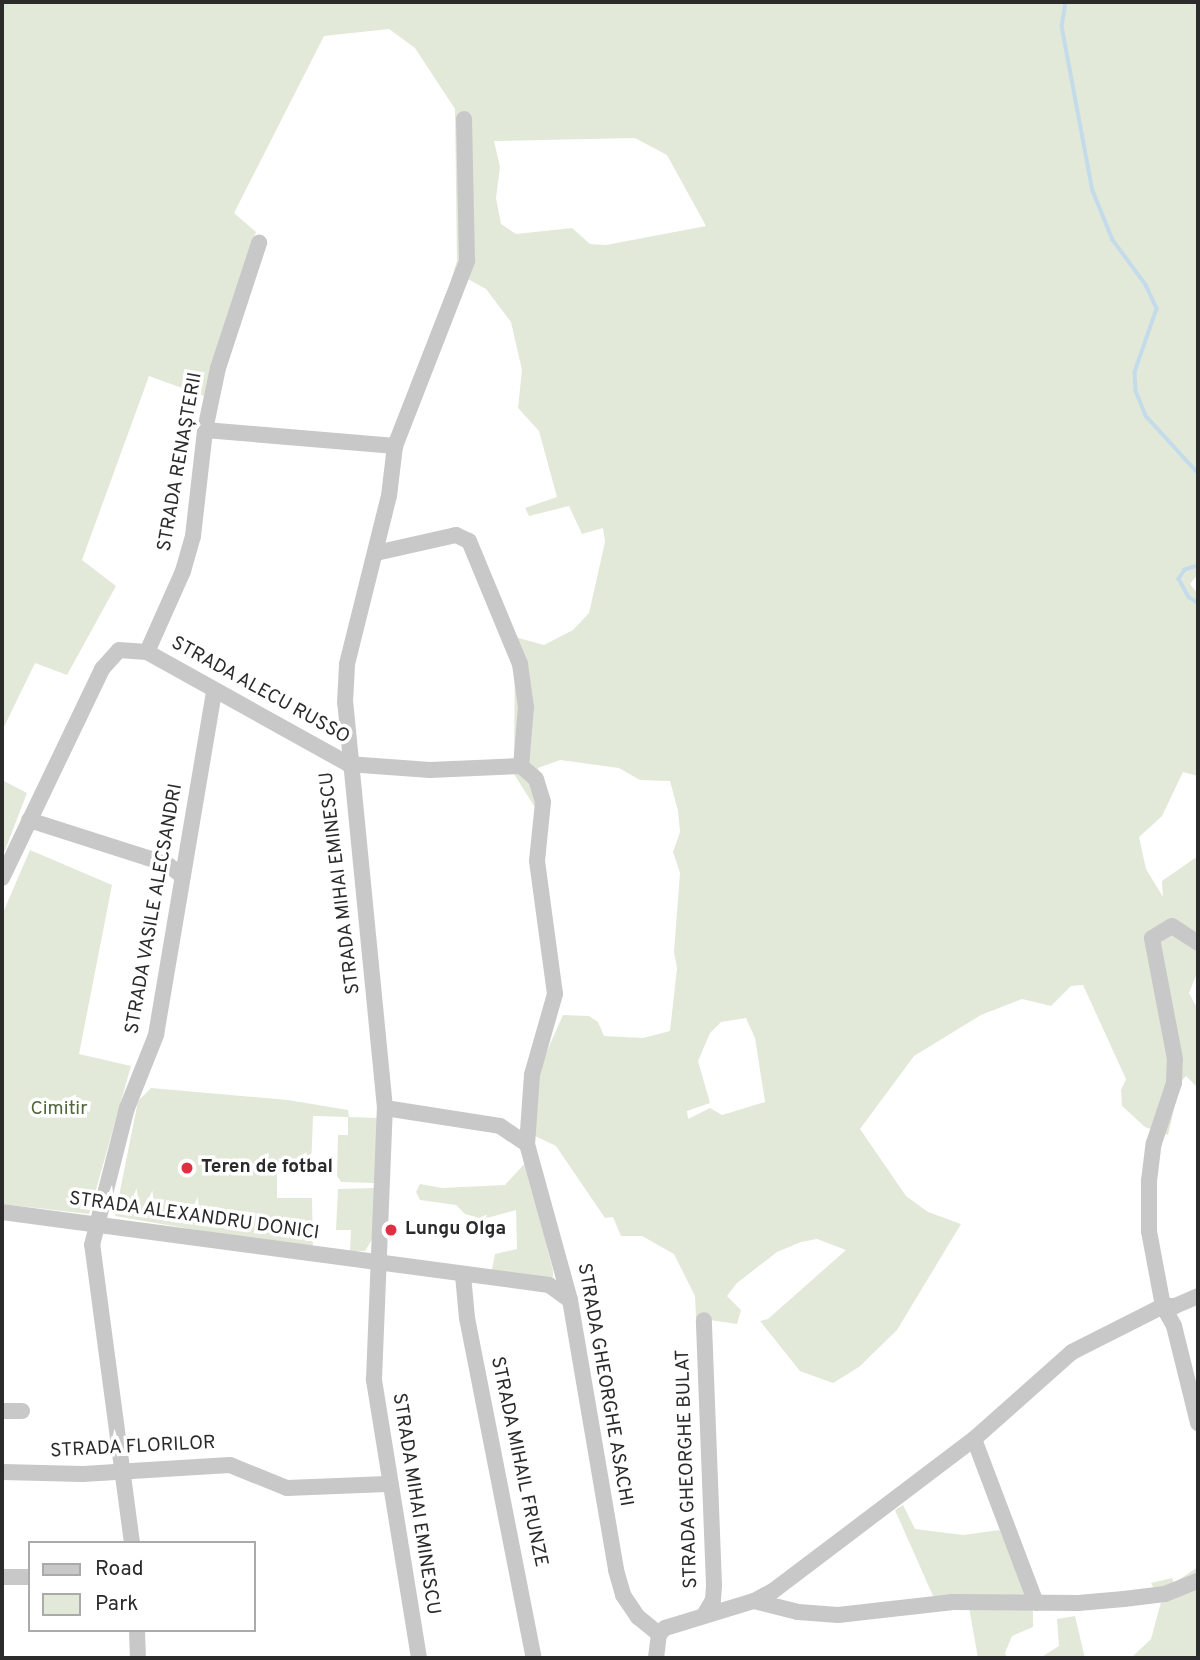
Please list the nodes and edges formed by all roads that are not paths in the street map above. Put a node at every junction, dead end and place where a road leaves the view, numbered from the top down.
1 (464, 119) dead end
2 (260, 243) dead end
3 (205, 430) junction
4 (395, 446) junction
5 (376, 553) junction
6 (147, 652) junction
7 (214, 691) junction
8 (347, 737) junction
9 (322, 746) junction
10 (348, 764) junction
11 (521, 766) junction
12 (29, 820) junction
13 (181, 875) junction
14 (2, 878) edge
15 (1198, 943) edge
16 (385, 1108) junction
17 (527, 1144) junction
18 (2, 1212) edge
19 (94, 1224) junction
20 (381, 1264) junction
21 (463, 1275) junction
22 (1198, 1296) edge
23 (570, 1300) junction
24 (1163, 1306) junction
25 (704, 1320) dead end
26 (2, 1411) edge
27 (22, 1411) dead end
28 (1198, 1423) edge
29 (974, 1439) junction
30 (2, 1472) edge
31 (126, 1472) junction
32 (387, 1484) junction
33 (132, 1541) edge
34 (2, 1577) edge
35 (28, 1577) edge
36 (1198, 1581) edge
37 (754, 1601) junction
38 (1036, 1603) junction
39 (704, 1615) junction
40 (137, 1632) edge
41 (659, 1634) junction
42 (138, 1658) edge
43 (419, 1658) edge
44 (534, 1658) edge
45 (656, 1658) edge

1 - 4 street, STRADA MIHAI EMINESCU
2 - 3 street, STRADA RENAȘTERII
3 - 4 street
3 - 6 street, STRADA RENAȘTERII
4 - 5 street, STRADA MIHAI EMINESCU
5 - 8 street, STRADA MIHAI EMINESCU
5 - 11 street
6 - 7 street, STRADA ALECU RUSSO
6 - 12 street
7 - 9 street, STRADA ALECU RUSSO
7 - 13 street, STRADA VASILE ALECSANDRI
8 - 9 street
8 - 10 street, STRADA MIHAI EMINESCU
9 - 10 street, STRADA ALECU RUSSO
10 - 11 street, STRADA ALECU RUSSO
10 - 16 street, STRADA MIHAI EMINESCU
11 - 17 street, STRADA GHEORGHE ASACHI
12 - 13 street
12 - 14 street
13 - 19 street, STRADA VASILE ALECSANDRI
15 - 24 street
16 - 17 street
16 - 20 street, STRADA MIHAI EMINESCU
17 - 23 street, STRADA GHEORGHE ASACHI
18 - 19 street, STRADA ALEXANDRU DONICI
19 - 20 street, STRADA ALEXANDRU DONICI
19 - 31 street, STRADA VASILE ALECSANDRI
20 - 21 street, STRADA ALEXANDRU DONICI
20 - 32 street, STRADA MIHAI EMINESCU
21 - 23 street, STRADA ALEXANDRU DONICI
21 - 44 street, STRADA MIHAIL FRUNZE
22 - 24 street
23 - 41 street, STRADA GHEORGHE ASACHI
24 - 28 street
24 - 29 street
25 - 39 street, STRADA GHEORGHE BULAT
26 - 27 street
29 - 37 street
29 - 38 street
30 - 31 street, STRADA FLORILOR
31 - 32 street, STRADA FLORILOR
31 - 33 street, STRADA VASILE ALECSANDRI
32 - 43 street, STRADA MIHAI EMINESCU
34 - 35 street
36 - 38 street
37 - 38 street
37 - 39 street
39 - 41 street
40 - 42 street
41 - 45 street

